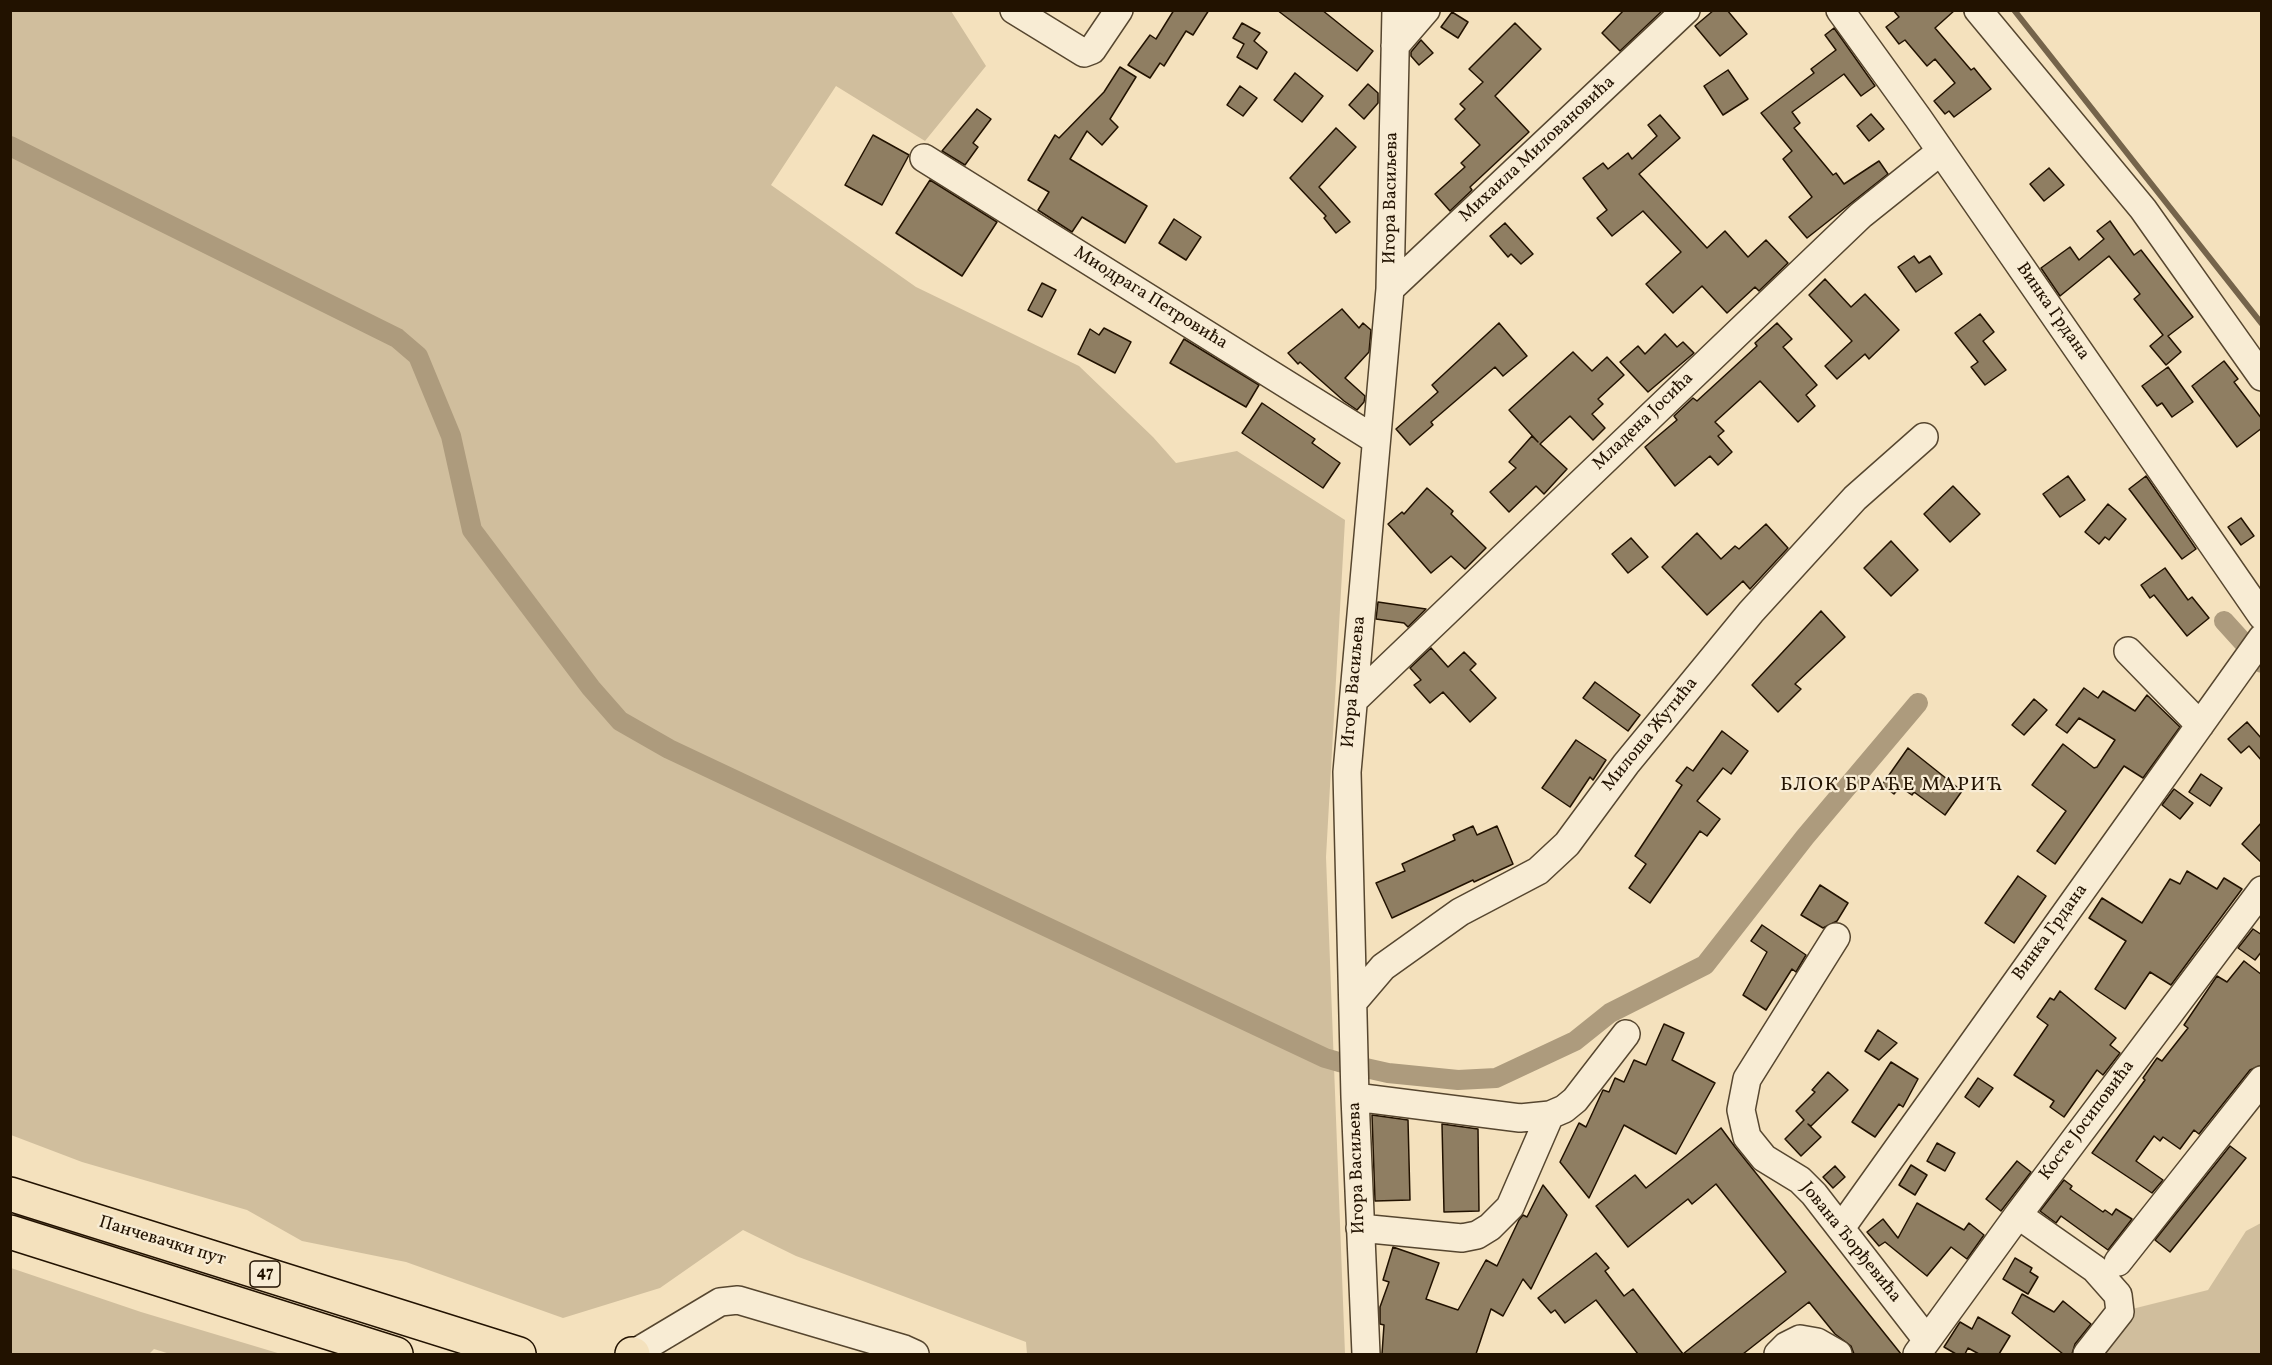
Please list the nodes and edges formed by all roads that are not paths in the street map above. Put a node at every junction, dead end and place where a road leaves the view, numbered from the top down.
1 (1014, 10) edge
2 (1119, 10) edge
3 (1396, 10) edge
4 (1426, 10) edge
5 (1686, 10) edge
6 (1840, 10) edge
7 (1978, 10) edge
8 (1395, 46) junction
9 (1941, 151) junction
10 (924, 158) dead end
11 (1390, 289) junction
12 (2262, 377) edge
13 (1924, 437) dead end
14 (1376, 440) junction
15 (2262, 616) edge
16 (2262, 638) edge
17 (2128, 651) dead end
18 (1354, 700) junction
19 (2200, 725) junction
20 (2262, 890) edge
21 (1836, 938) dead end
22 (1354, 1001) junction
23 (1626, 1034) dead end
24 (2262, 1080) edge
25 (1355, 1091) junction
26 (1550, 1115) junction
27 (10, 1194) edge
28 (2018, 1215) junction
29 (1360, 1228) junction
30 (1841, 1228) junction
31 (10, 1232) edge
32 (2118, 1262) dead end
33 (1922, 1347) edge
34 (396, 1354) edge
35 (519, 1354) edge
36 (633, 1354) edge
37 (915, 1354) edge
38 (1366, 1354) edge
39 (1778, 1354) edge
40 (1838, 1354) edge
41 (2087, 1354) edge

1 - 2 street
3 - 8 street, Игора Васиљева
4 - 8 street
5 - 11 street, Михаила Миловановића
6 - 9 street, Винка Грдана
7 - 12 street
8 - 11 street, Игора Васиљева
9 - 15 street, Винка Грдана
9 - 18 street, Младена Јосића
10 - 14 street, Миодрага Петровића
11 - 14 street, Игора Васиљева
13 - 22 street, Милоша Жутића
14 - 18 street, Игора Васиљева
16 - 19 street, Винка Грдана
17 - 19 street
18 - 22 street, Игора Васиљева
19 - 30 street, Винка Грдана
20 - 28 street, Косте Јосиповића
21 - 30 street, Јована Ђорђевића
22 - 25 street, Игора Васиљева
23 - 26 street
24 - 32 street
25 - 26 street
25 - 29 street, Игора Васиљева
26 - 29 street
27 - 35 main road, Панчевачки пут / 47
28 - 33 street, Косте Јосиповића
28 - 41 street
29 - 38 street, Игора Васиљева
30 - 33 street, Јована Ђорђевића
31 - 34 main road, Панчевачки пут / 47
36 - 37 street
39 - 40 street

